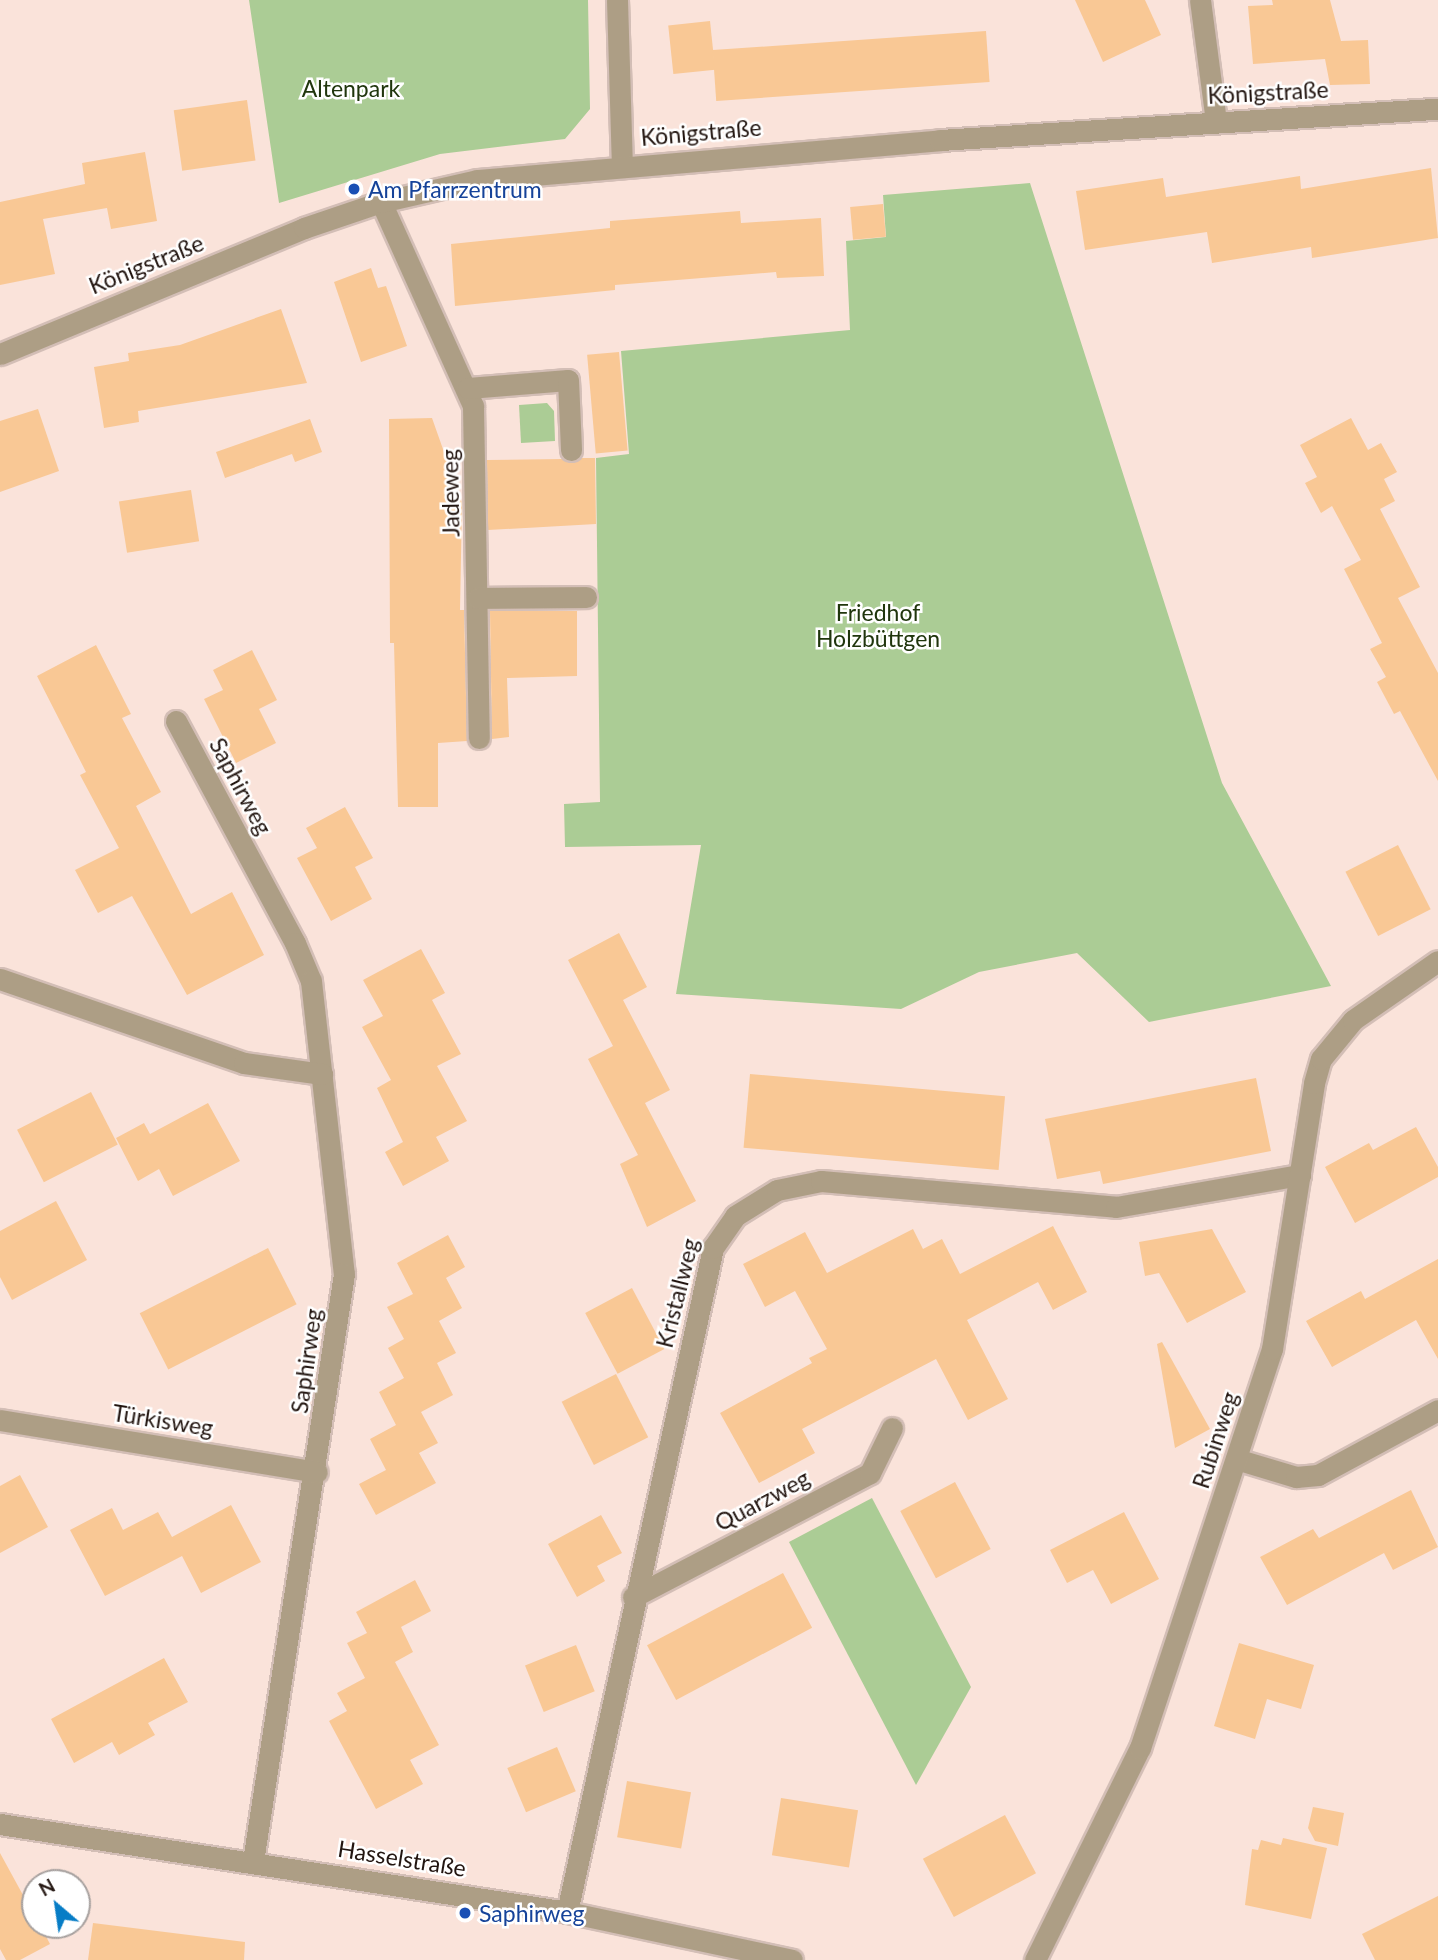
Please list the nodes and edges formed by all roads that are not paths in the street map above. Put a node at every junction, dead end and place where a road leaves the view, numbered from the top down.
1 (617, 0) edge
2 (1200, 0) edge
3 (1438, 108) edge
4 (1216, 121) junction
5 (622, 164) junction
6 (381, 202) junction
7 (0, 354) edge
8 (468, 388) junction
9 (571, 450) dead end
10 (586, 597) dead end
11 (478, 598) junction
12 (176, 721) dead end
13 (478, 738) dead end
14 (1438, 961) edge
15 (0, 979) edge
16 (322, 1073) junction
17 (1300, 1175) junction
18 (1438, 1410) edge
19 (0, 1420) edge
20 (892, 1428) dead end
21 (1236, 1459) junction
22 (317, 1472) junction
23 (633, 1597) junction
24 (0, 1824) edge
25 (253, 1861) junction
26 (567, 1912) junction
27 (792, 1960) edge
28 (1035, 1960) edge

1 - 5 street
2 - 4 street
3 - 4 street, Königstraße
4 - 5 street, Königstraße
5 - 6 street, Königstraße
6 - 7 street, Königstraße
6 - 8 street, Jadeweg
8 - 9 street
8 - 11 street, Jadeweg
10 - 11 street
11 - 13 street, Jadeweg
12 - 16 street, Saphirweg
14 - 17 street, Rubinweg
15 - 16 street
16 - 22 street, Saphirweg
17 - 21 street, Rubinweg
17 - 23 street, Kristallweg
18 - 21 street
19 - 22 street, Türkisweg
20 - 23 street, Quarzweg
21 - 28 street, Rubinweg
22 - 25 street, Saphirweg
23 - 26 street, Kristallweg
24 - 25 street, Hasselstraße
25 - 26 street, Hasselstraße
26 - 27 street, Hasselstraße

